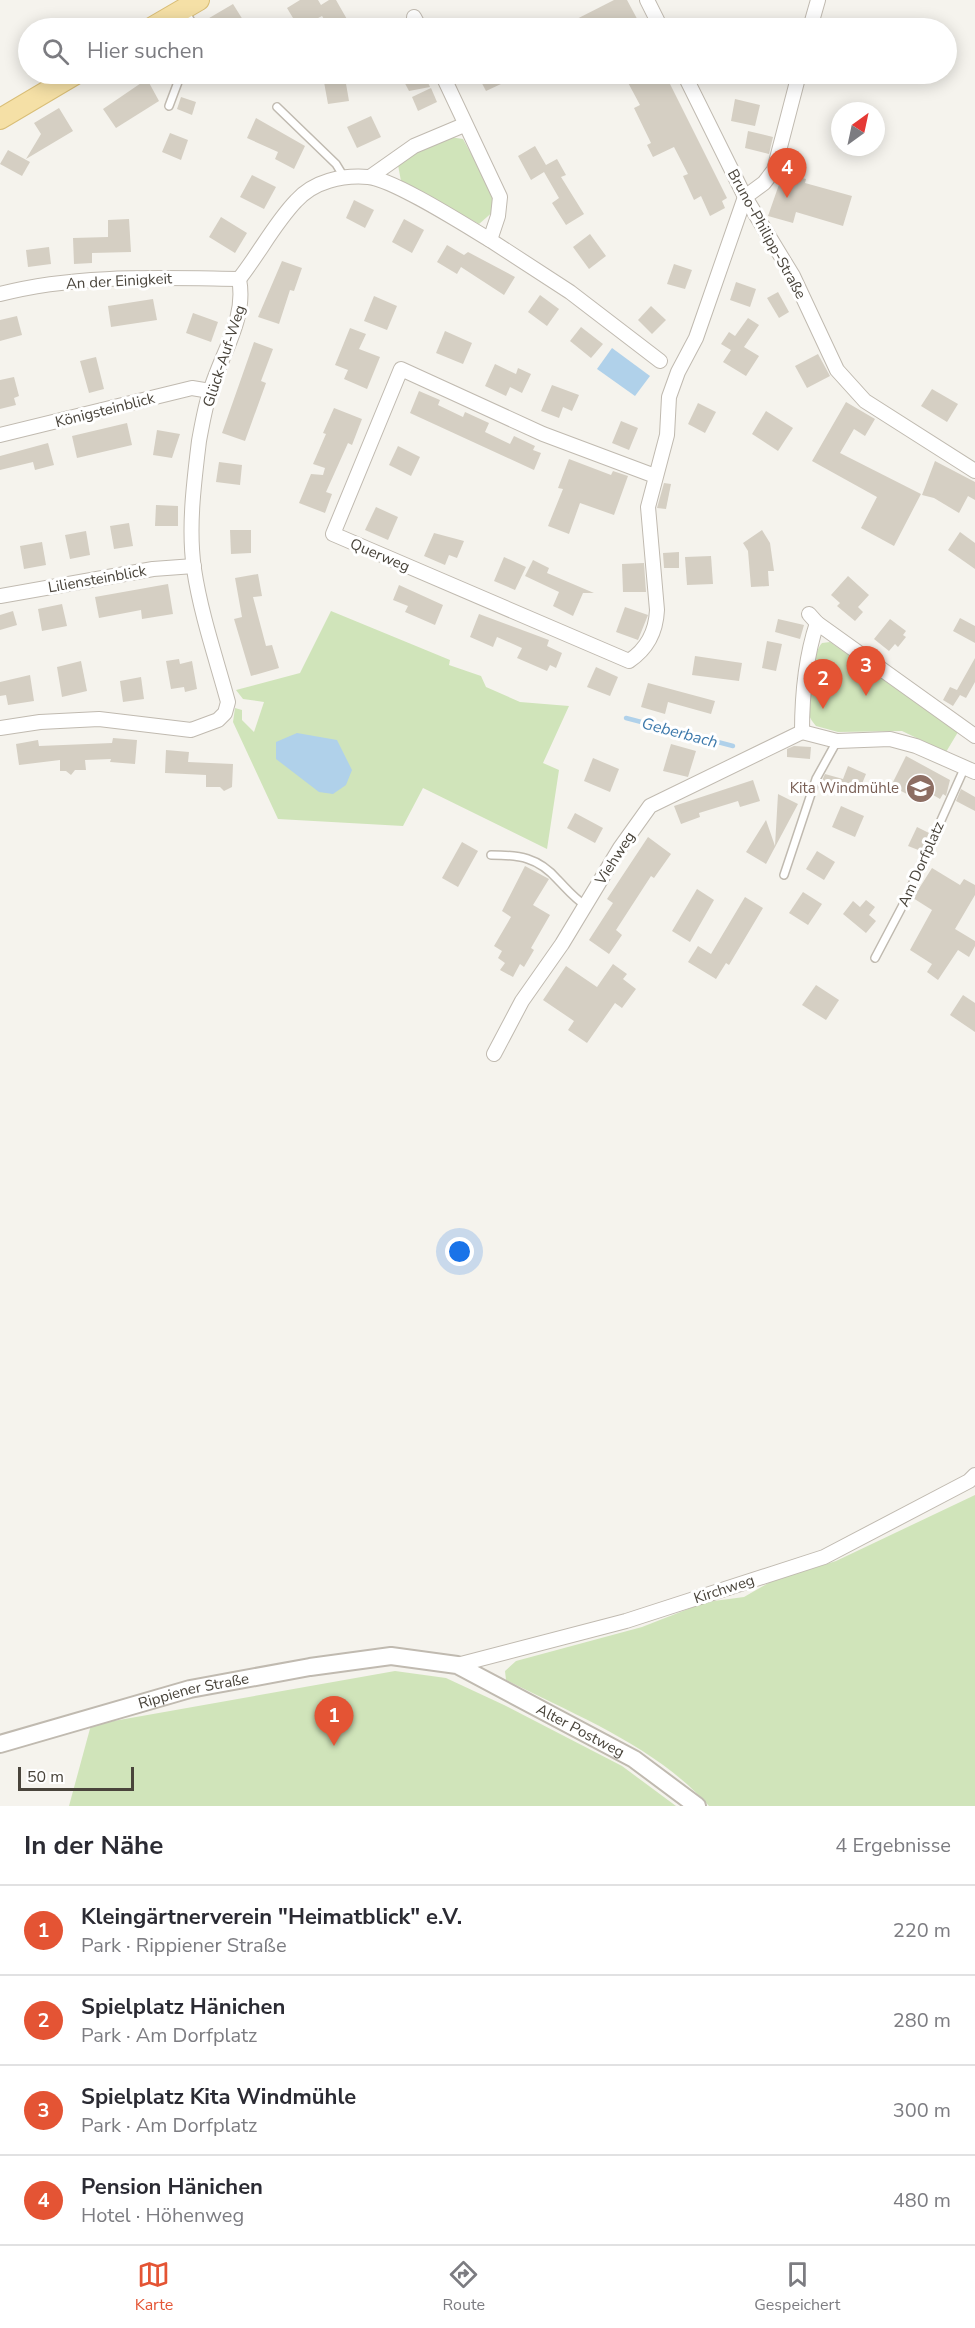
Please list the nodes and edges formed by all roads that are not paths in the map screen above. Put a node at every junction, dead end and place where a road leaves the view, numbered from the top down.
1 (647, 0) edge
2 (818, 0) edge
3 (191, 5) edge
4 (169, 18) edge
5 (657, 18) edge
6 (813, 18) edge
7 (59, 84) edge
8 (177, 84) edge
9 (446, 84) edge
10 (689, 84) edge
11 (796, 84) edge
12 (169, 106) dead end
13 (278, 107) dead end
14 (0, 119) edge
15 (464, 125) junction
16 (344, 177) junction
17 (370, 177) junction
18 (745, 197) junction
19 (490, 240) junction
20 (239, 279) junction
21 (0, 294) edge
22 (660, 361) dead end
23 (210, 391) junction
24 (0, 435) edge
25 (975, 471) edge
26 (654, 476) junction
27 (194, 566) junction
28 (0, 596) edge
29 (0, 728) edge
30 (802, 732) junction
31 (975, 736) edge
32 (837, 741) junction
33 (969, 771) edge
34 (491, 855) dead end
35 (784, 875) dead end
36 (585, 906) junction
37 (875, 958) dead end
38 (494, 1054) dead end
39 (975, 1475) edge
40 (457, 1665) junction
41 (0, 1744) edge
42 (697, 1806) edge

1 - 5 street
2 - 6 street
3 - 4 main road
7 - 14 main road
8 - 12 lane
9 - 15 street
10 - 18 street, Bruno-Philipp-Straße
11 - 18 street
13 - 16 lane
15 - 17 street
15 - 19 street
16 - 17 street
16 - 20 street
17 - 19 street
18 - 25 street, Bruno-Philipp-Straße
18 - 26 street, Querweg
19 - 22 street
20 - 21 street, An der Einigkeit
20 - 23 street, Glück-Auf-Weg
23 - 24 street, Königsteinblick
23 - 27 street, Glück-Auf-Weg
26 - 26 street, Querweg
27 - 28 street, Liliensteinblick
27 - 29 street, Glück-Auf-Weg
30 - 31 street
30 - 32 street, Am Dorfplatz
30 - 36 street, Viehweg
32 - 33 street, Am Dorfplatz
32 - 35 lane
33 - 37 lane, Am Dorfplatz
34 - 36 lane
36 - 38 street, Viehweg
39 - 40 street, Kirchweg
40 - 41 street, Rippiener Straße
40 - 42 street, Alter Postweg

